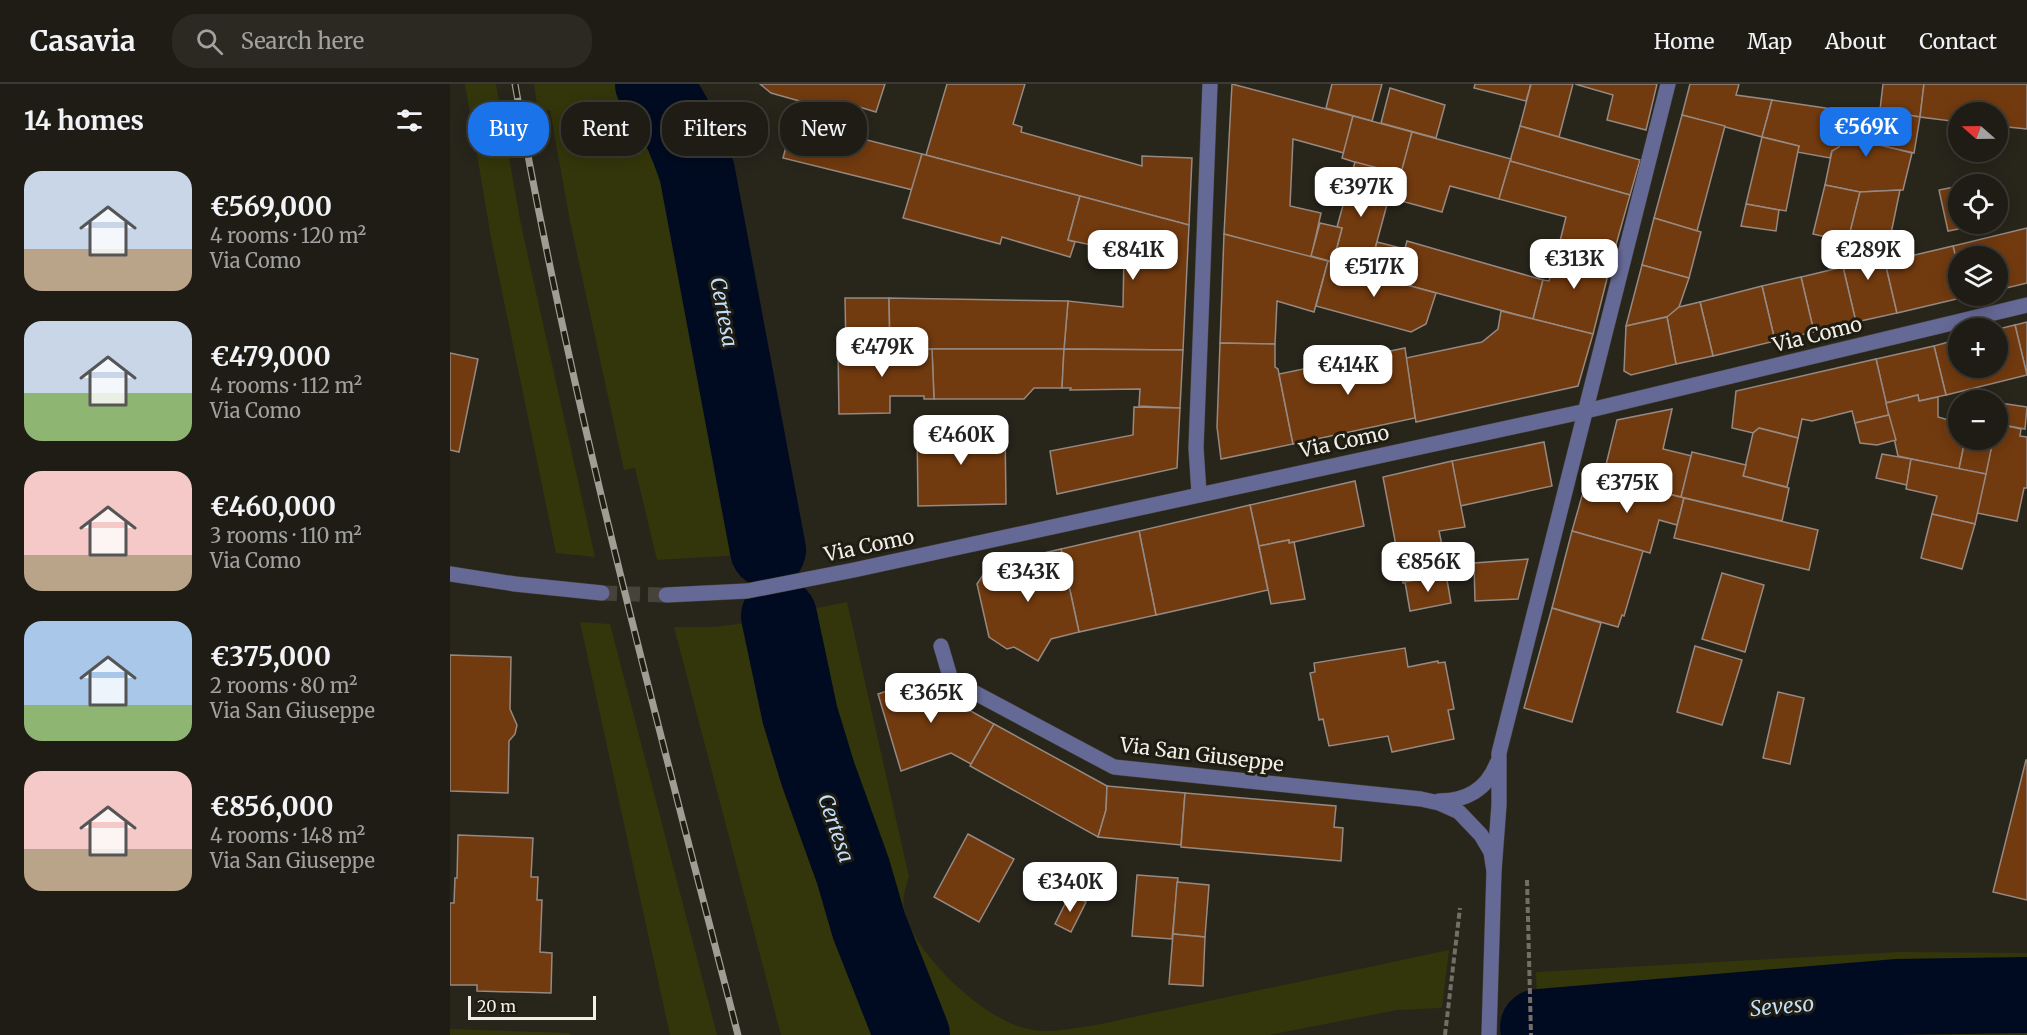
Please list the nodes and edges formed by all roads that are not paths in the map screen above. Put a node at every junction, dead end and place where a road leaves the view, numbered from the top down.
1 (1210, 84) edge
2 (1668, 84) edge
3 (2027, 305) edge
4 (1586, 411) junction
5 (1199, 493) junction
6 (450, 574) edge
7 (602, 593) tunnel mouth
8 (666, 595) tunnel mouth
9 (940, 646) dead end
10 (1499, 753) junction
11 (1432, 801) junction
12 (1494, 872) junction
13 (1489, 1035) edge

1 - 5 street
2 - 4 street, Via San Giuseppe
3 - 4 street, Via Como
4 - 5 street, Via Como
4 - 10 street, Via San Giuseppe
5 - 8 street, Via Como
6 - 7 street
9 - 11 street, Via San Giuseppe
10 - 11 street, Via San Giuseppe
10 - 12 street, Via San Giuseppe
11 - 12 street, Via San Giuseppe
12 - 13 street

